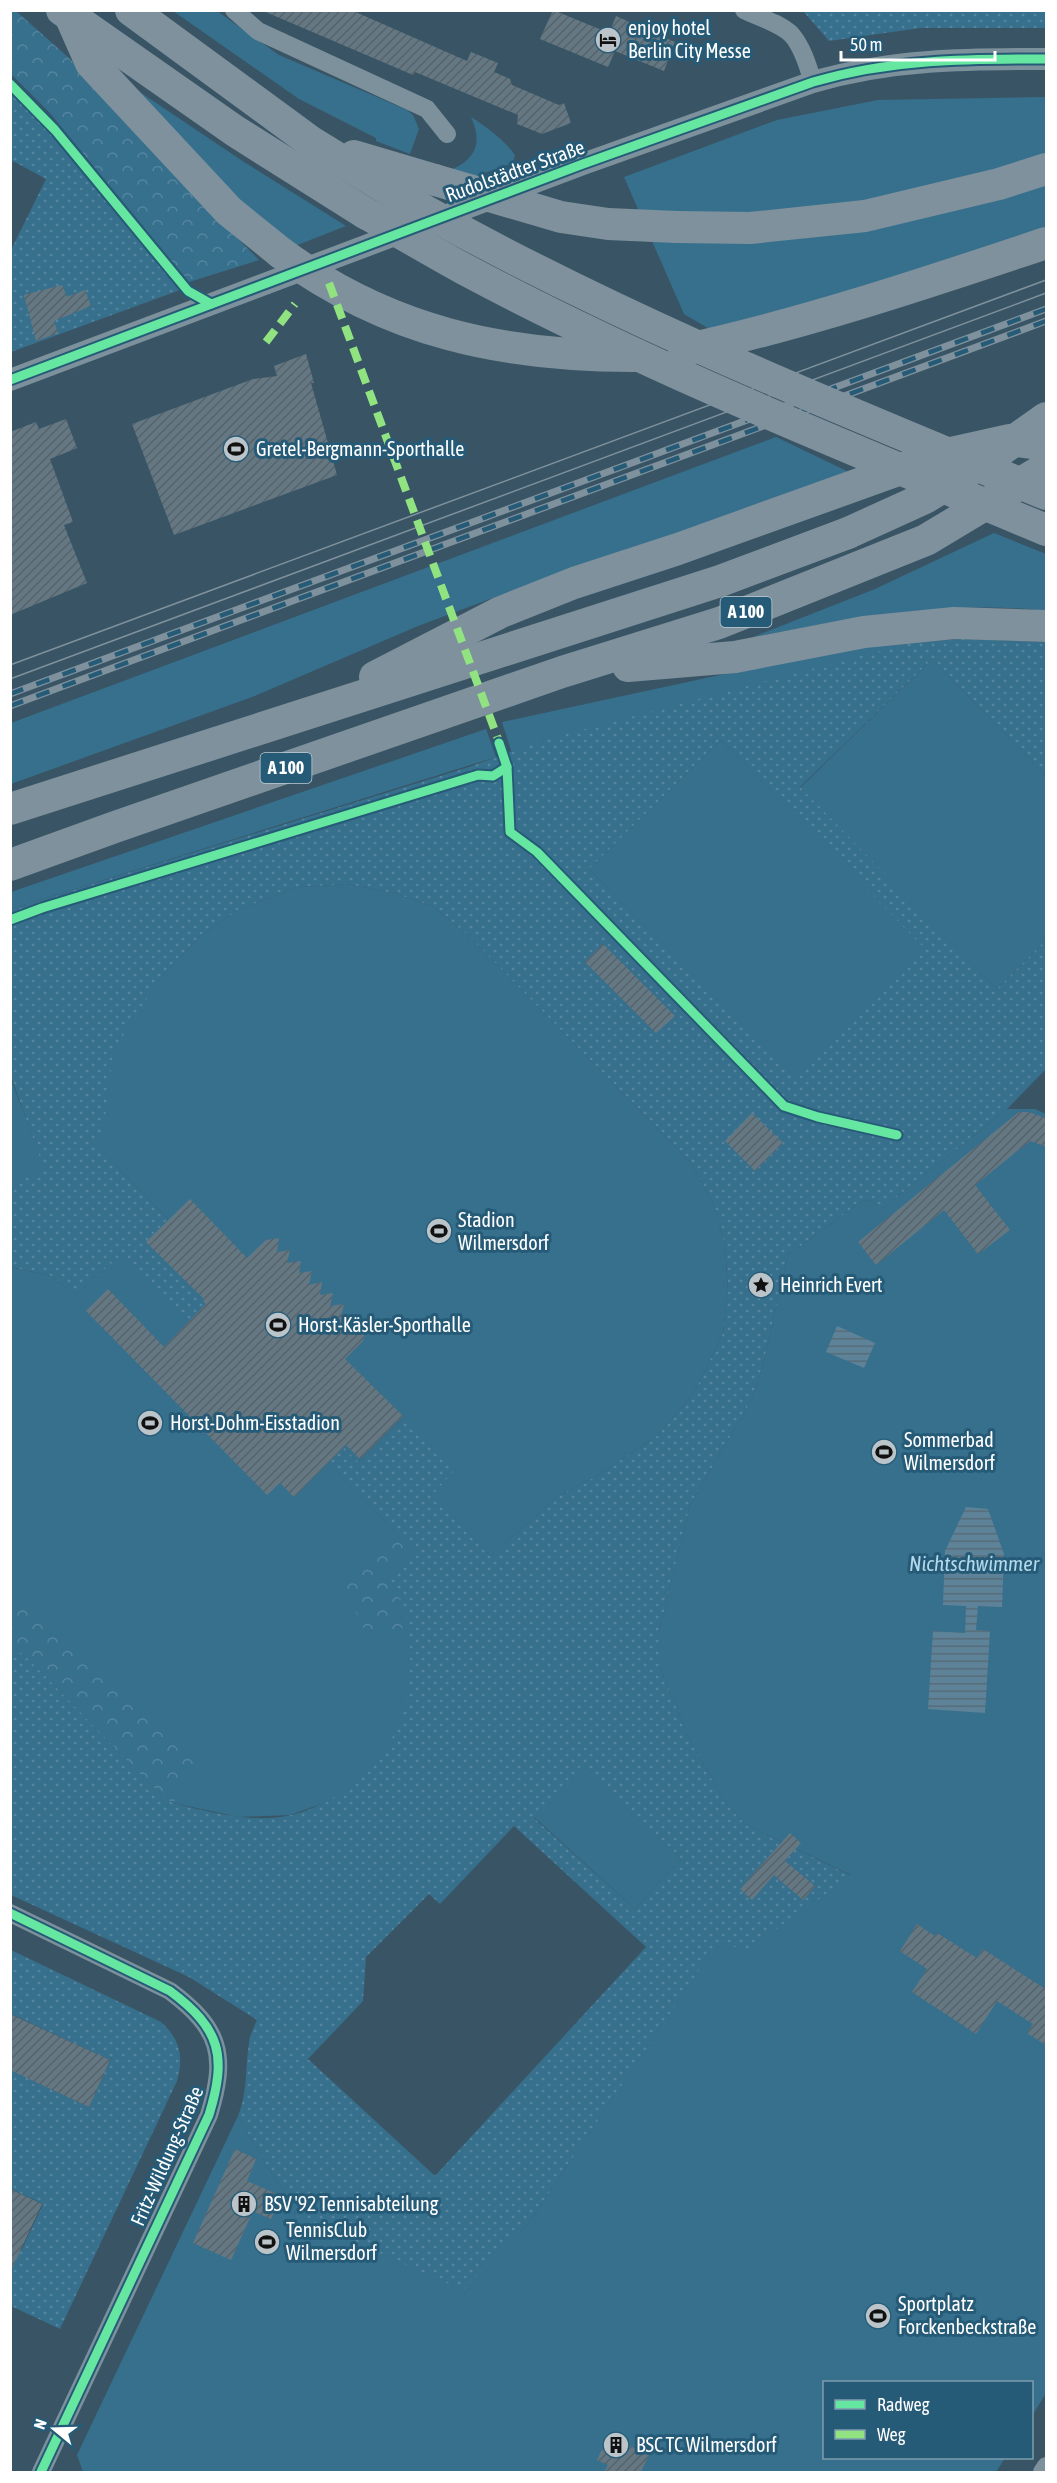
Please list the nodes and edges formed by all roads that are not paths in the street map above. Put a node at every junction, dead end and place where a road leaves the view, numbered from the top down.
1 (131, 10) edge
2 (234, 10) edge
3 (744, 10) edge
4 (67, 15) edge
5 (1047, 59) edge
6 (813, 82) junction
7 (447, 134) dead end
8 (310, 142) junction
9 (1047, 169) edge
10 (1047, 243) edge
11 (10, 380) edge
12 (1047, 418) edge
13 (1047, 445) edge
14 (1047, 468) edge
15 (1047, 495) edge
16 (1047, 530) edge
17 (1047, 626) edge
18 (562, 672) junction
19 (295, 719) junction
20 (10, 809) edge
21 (10, 866) edge
22 (10, 1913) edge
23 (1047, 2466) edge
24 (41, 2472) edge
25 (1042, 2472) edge

1 - 8 highway
2 - 7 street
3 - 6 street
4 - 10 highway, bridge
4 - 16 highway, bridge
5 - 6 street, Rudolstädter Straße
6 - 11 street, Rudolstädter Straße
8 - 9 highway, bridge
8 - 15 highway, bridge
12 - 19 highway, A 100, bridge
13 - 19 highway
14 - 18 highway, A 100, bridge
17 - 18 highway
18 - 21 highway, A 100
19 - 20 highway, A 100
22 - 24 street, Fritz-Wildung-Straße
23 - 25 street

